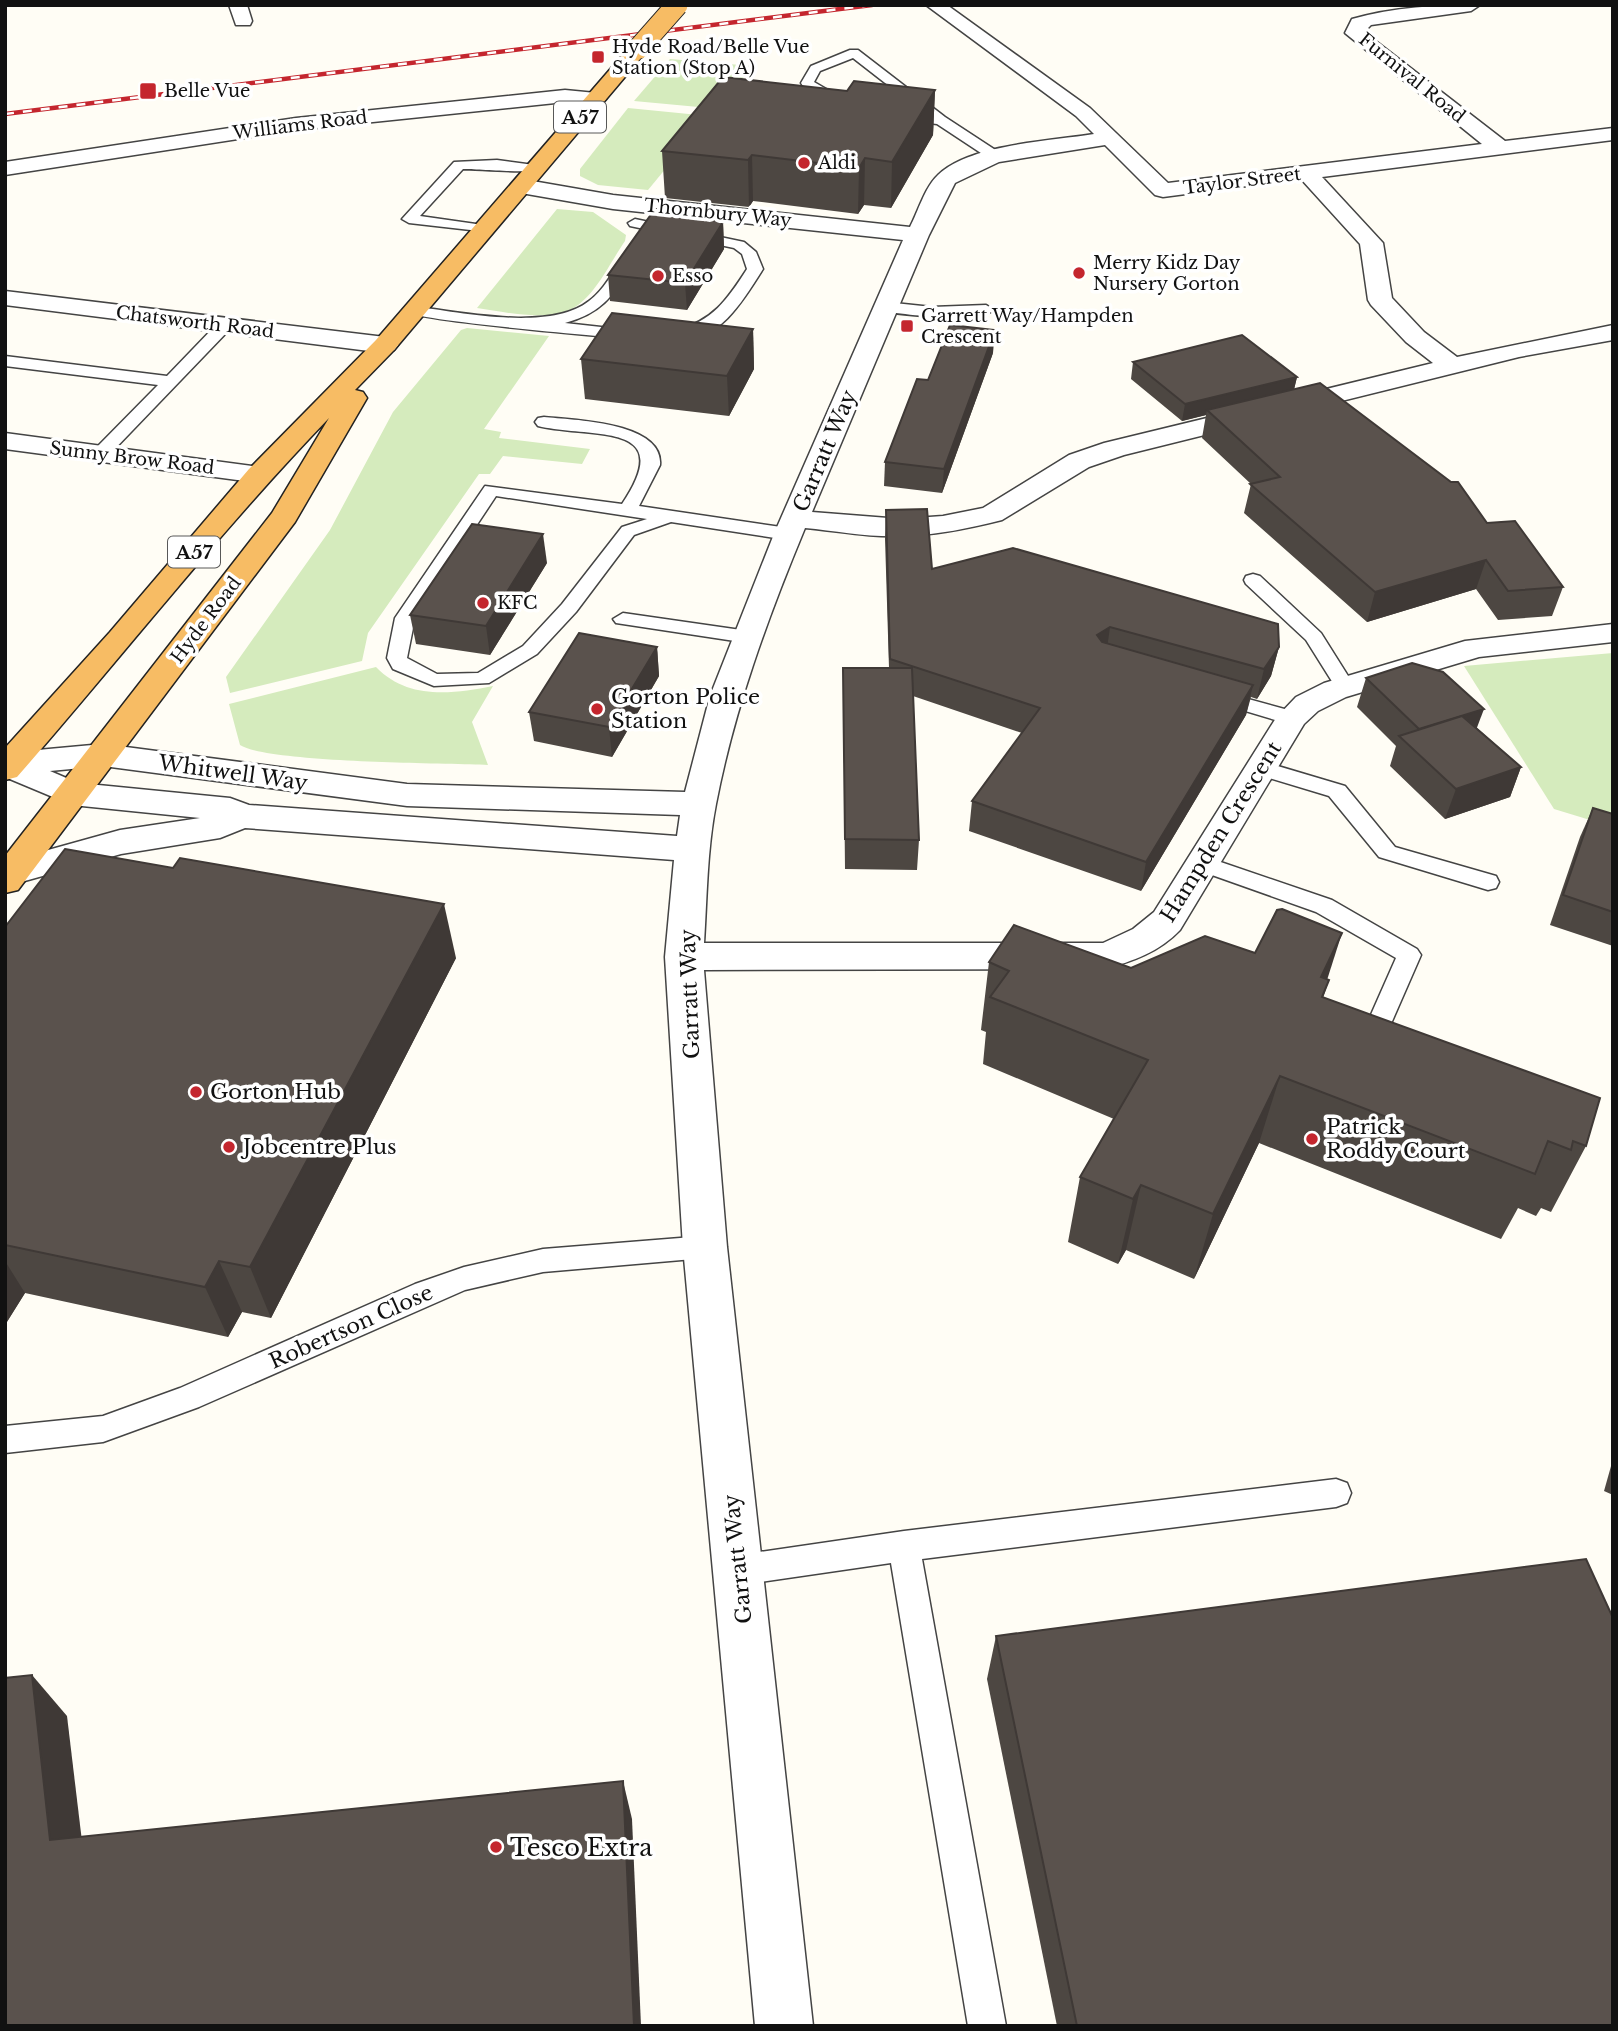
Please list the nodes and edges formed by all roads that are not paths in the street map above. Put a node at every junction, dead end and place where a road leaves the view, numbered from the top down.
1 (677, 5) edge
2 (1471, 5) edge
3 (943, 10) edge
4 (596, 99) junction
5 (855, 110) edge
6 (889, 117) edge
7 (940, 120) junction
8 (1613, 134) edge
9 (1111, 138) junction
10 (1501, 148) junction
11 (995, 156) junction
12 (5, 169) edge
13 (1307, 173) junction
14 (528, 178) junction
15 (613, 202) junction
16 (635, 222) junction
17 (482, 229) junction
18 (917, 235) junction
19 (5, 298) edge
20 (885, 307) junction
21 (986, 310) dead end
22 (412, 311) junction
23 (523, 323) junction
24 (224, 326) junction
25 (1613, 332) edge
26 (668, 335) edge
27 (643, 336) edge
28 (385, 345) junction
29 (5, 361) edge
30 (1453, 366) junction
31 (169, 381) junction
32 (544, 422) dead end
33 (5, 441) edge
34 (100, 454) junction
35 (259, 475) junction
36 (626, 512) junction
37 (666, 518) junction
38 (792, 526) junction
39 (1253, 580) dead end
40 (623, 620) dead end
41 (1613, 633) edge
42 (748, 637) junction
43 (1345, 687) junction
44 (1199, 692) edge
45 (1292, 718) junction
46 (103, 755) junction
47 (7, 766) edge
48 (1261, 768) junction
49 (72, 794) junction
50 (699, 804) junction
51 (242, 817) junction
52 (692, 849) junction
53 (1203, 864) junction
54 (9, 876) edge
55 (1488, 882) dead end
56 (684, 957) junction
57 (1374, 1035) edge
58 (705, 1247) junction
59 (5, 1440) edge
60 (1336, 1493) dead end
61 (904, 1546) junction
62 (739, 1570) junction
63 (784, 2026) edge
64 (987, 2026) edge

1 - 4 highway, Hyde Road / A57, bridge
2 - 10 street, Furnival Road
3 - 9 street, Taylor Street
4 - 12 street, Williams Road
4 - 14 highway, Hyde Road / A57
5 - 7 lane
6 - 7 lane
7 - 11 lane
8 - 10 street, Taylor Street
9 - 11 street, Garratt Way
9 - 13 street, Taylor Street
10 - 13 street, Taylor Street
11 - 18 street, Garratt Way
13 - 30 street
14 - 15 street, Thornbury Way
14 - 17 highway, Hyde Road / A57
14 - 17 lane
15 - 16 lane
15 - 18 street, Thornbury Way
16 - 23 lane
16 - 26 lane
17 - 22 highway, Hyde Road / A57
18 - 20 street, Garratt Way
19 - 24 street, Chatsworth Road
20 - 21 lane
20 - 38 street, Garratt Way
22 - 23 lane
22 - 28 highway, Hyde Road / A57
23 - 27 lane
24 - 28 street, Chatsworth Road
24 - 31 lane
25 - 30 street
28 - 35 highway, Hyde Road / A57
28 - 46 highway, Hyde Road / A57
29 - 31 lane
30 - 38 street
31 - 34 lane
32 - 36 lane
33 - 34 street, Sunny Brow Road
34 - 35 street, Sunny Brow Road
35 - 47 highway, Hyde Road / A57
36 - 37 lane
36 - 37 lane
37 - 38 lane
38 - 42 street, Garratt Way
39 - 43 lane
40 - 42 lane
41 - 43 street, Hampden Crescent
42 - 50 street, Garratt Way
43 - 45 street, Hampden Crescent
44 - 45 lane
45 - 48 street, Hampden Crescent
46 - 47 street, Whitwell Way
46 - 49 highway, Hyde Road / A57
46 - 50 street, Whitwell Way
47 - 49 street, Whitwell Way
48 - 53 street, Hampden Crescent
48 - 55 lane
49 - 51 street, Whitwell Way
49 - 54 highway, Hyde Road / A57
50 - 52 street, Garratt Way
51 - 52 street, Whitwell Way
51 - 54 street, Whitwell Way
52 - 56 street, Garratt Way
53 - 56 street, Hampden Crescent
53 - 57 lane
56 - 58 street, Garratt Way
58 - 59 lane, Robertson Close
58 - 62 street, Garratt Way
60 - 61 lane
61 - 62 lane
61 - 64 lane
62 - 63 street, Garratt Way

